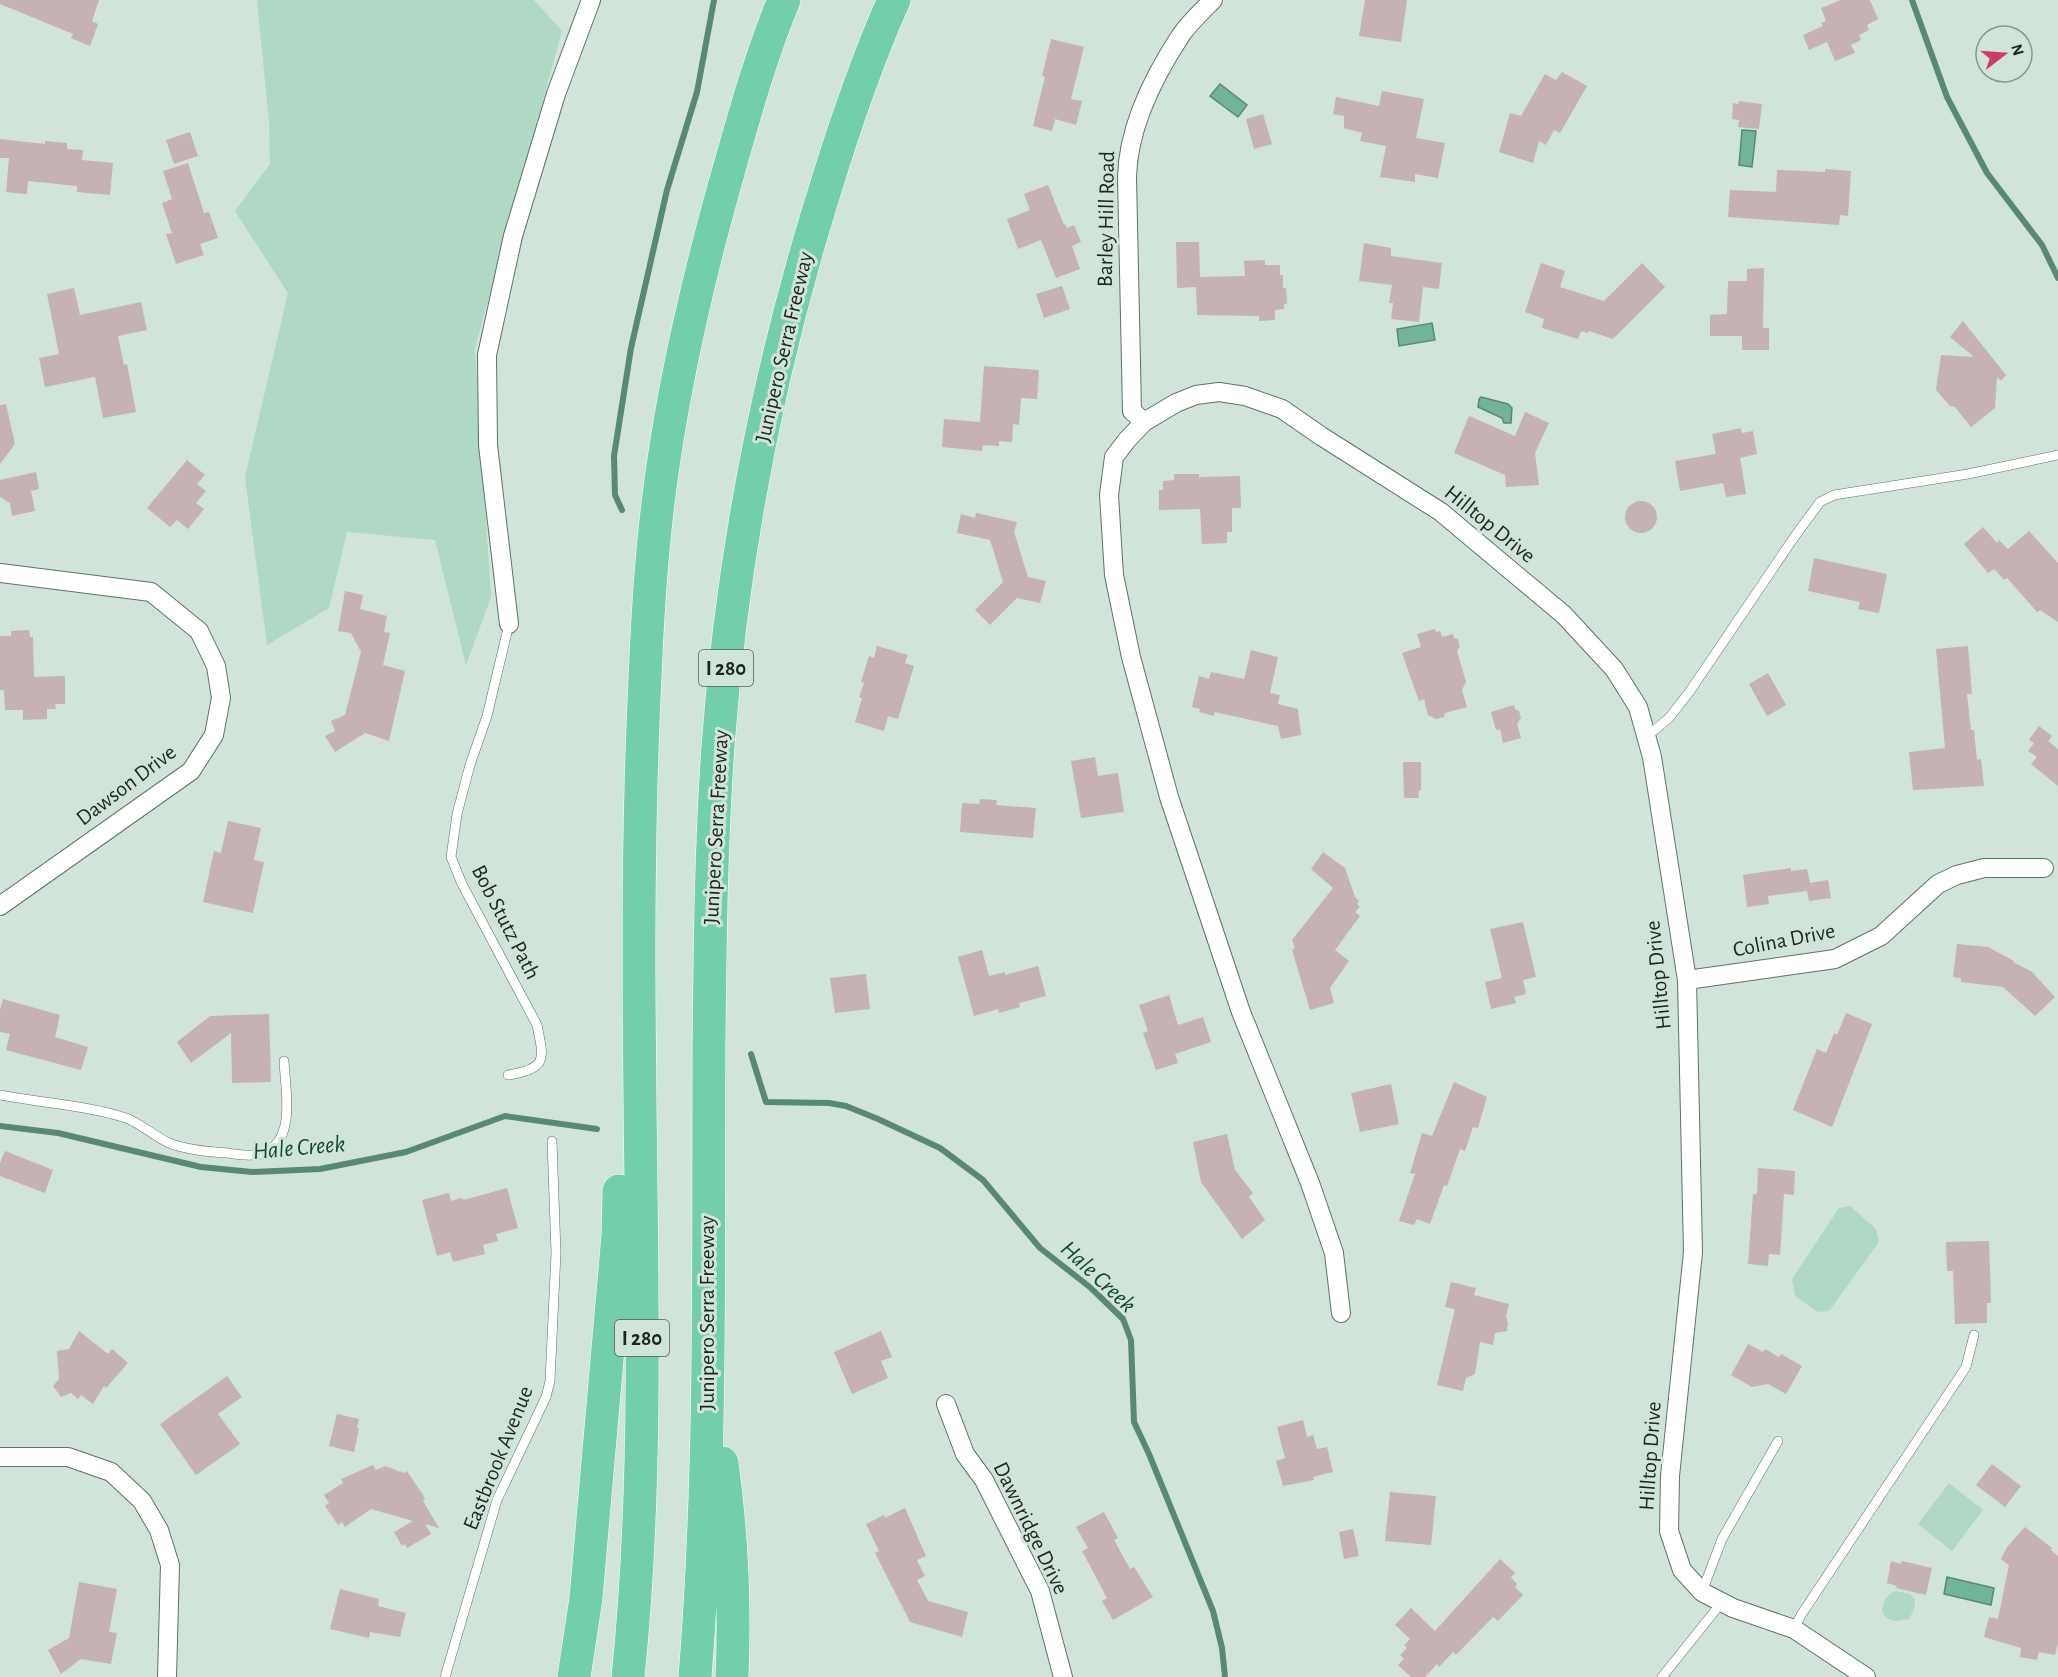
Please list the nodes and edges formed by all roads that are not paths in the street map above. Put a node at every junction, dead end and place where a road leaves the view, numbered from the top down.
1 (591, 0) edge
2 (784, 0) edge
3 (894, 0) edge
4 (1213, 0) edge
5 (1144, 422) junction
6 (2058, 456) edge
7 (0, 573) edge
8 (508, 624) joint
9 (1646, 736) junction
10 (2044, 868) dead end
11 (0, 906) edge
12 (1688, 980) junction
13 (638, 999) junction
14 (284, 1061) dead end
15 (508, 1075) dead end
16 (0, 1095) edge
17 (552, 1141) dead end
18 (1341, 1312) dead end
19 (1974, 1335) dead end
20 (707, 1358) junction
21 (946, 1404) dead end
22 (1778, 1441) dead end
23 (0, 1457) edge
24 (1702, 1592) junction
25 (1722, 1602) junction
26 (1794, 1629) junction
27 (167, 1677) edge
28 (445, 1677) edge
29 (574, 1677) edge
30 (628, 1677) edge
31 (695, 1677) edge
32 (732, 1677) edge
33 (1063, 1677) edge
34 (1662, 1677) edge
35 (1866, 1677) edge

1 - 8 street
2 - 13 highway, I 280
3 - 20 highway, Junipero Serra Freeway / I 280
4 - 5 street, Barley Hill Road
5 - 9 street, Hilltop Drive
5 - 18 street, Hilltop Drive
6 - 9 lane
7 - 11 street, Dawson Drive
8 - 15 lane, Bob Stutz Path
9 - 12 street, Hilltop Drive
10 - 12 street, Colina Drive
12 - 24 street, Hilltop Drive
13 - 29 highway
13 - 30 highway, I 280
14 - 16 lane
17 - 28 lane, Eastbrook Avenue
19 - 26 lane
20 - 31 highway, Junipero Serra Freeway / I 280
20 - 32 highway
21 - 33 street, Dawnridge Drive
22 - 24 lane
23 - 27 street
24 - 25 street, Hilltop Drive
25 - 26 street, Hilltop Drive
25 - 34 lane
26 - 35 street, Hilltop Drive

